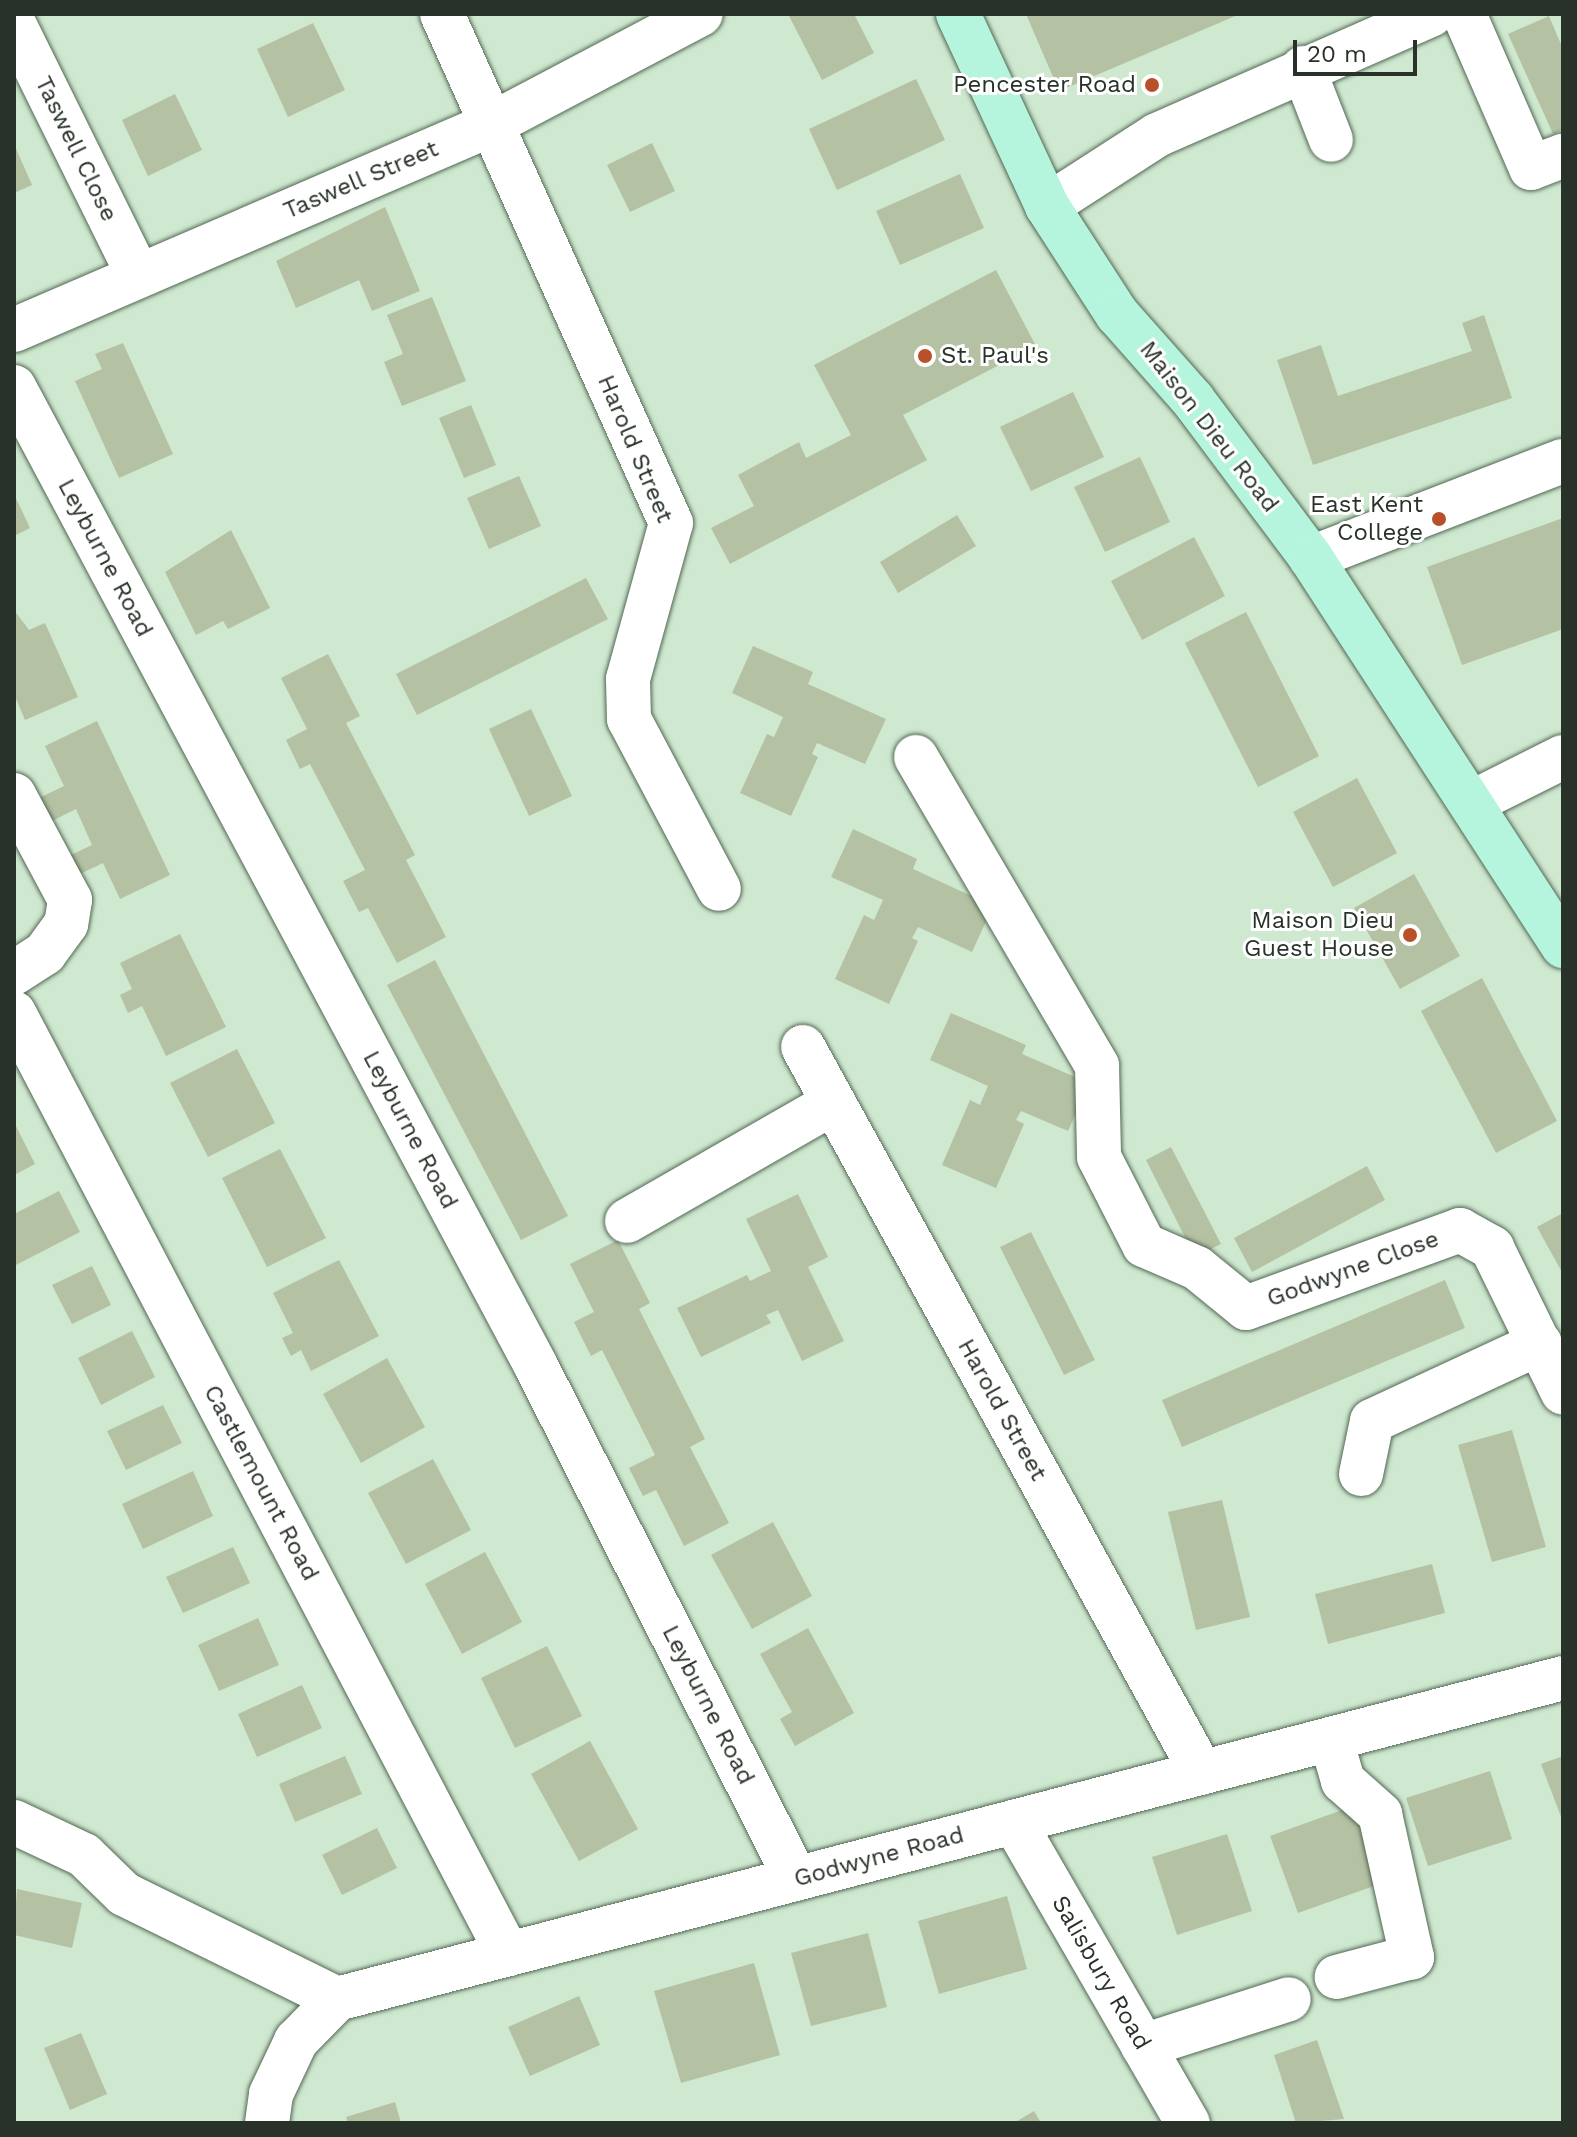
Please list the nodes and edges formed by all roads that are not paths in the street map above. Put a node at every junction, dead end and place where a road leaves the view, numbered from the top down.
1 (442, 14) edge
2 (701, 14) edge
3 (958, 14) edge
4 (1432, 14) edge
5 (1464, 14) edge
6 (14, 24) edge
7 (1303, 68) junction
8 (492, 124) junction
9 (1331, 140) dead end
10 (1563, 156) edge
11 (1047, 206) junction
12 (138, 275) junction
13 (14, 330) edge
14 (14, 387) edge
15 (1563, 461) edge
16 (1311, 558) junction
17 (916, 757) dead end
18 (1563, 757) edge
19 (14, 795) edge
20 (1471, 803) junction
21 (719, 889) dead end
22 (1563, 946) edge
23 (14, 973) edge
24 (14, 1013) edge
25 (803, 1047) dead end
26 (833, 1103) junction
27 (627, 1221) dead end
28 (1540, 1343) junction
29 (1563, 1393) edge
30 (1361, 1474) dead end
31 (1563, 1678) edge
32 (1331, 1739) junction
33 (1202, 1773) junction
34 (14, 1822) edge
35 (1014, 1822) junction
36 (796, 1879) junction
37 (508, 1954) junction
38 (1337, 1977) dead end
39 (337, 1999) junction
40 (1289, 1999) dead end
41 (1143, 2046) junction
42 (267, 2123) edge
43 (1188, 2123) edge

1 - 8 street, Harold Street
2 - 8 street, Taswell Street
3 - 11 main road, Maison Dieu Road
4 - 7 street
5 - 10 street
6 - 12 street, Taswell Close
7 - 9 street
7 - 11 street
8 - 12 street, Taswell Street
8 - 21 street, Harold Street
11 - 16 main road, Maison Dieu Road
12 - 13 street, Taswell Street
14 - 36 street, Leyburne Road
15 - 16 street
16 - 20 main road, Maison Dieu Road
17 - 28 street, Godwyne Close
18 - 20 street
19 - 23 street
20 - 22 main road, Maison Dieu Road
24 - 37 street, Castlemount Road
25 - 26 street, Harold Street
26 - 27 street
26 - 33 street, Harold Street
28 - 29 street, Godwyne Close
28 - 30 street
31 - 32 street, Godwyne Road
32 - 33 street, Godwyne Road
32 - 38 street
33 - 35 street, Godwyne Road
34 - 39 street
35 - 36 street, Godwyne Road
35 - 41 street, Salisbury Road
36 - 37 street, Godwyne Road
37 - 39 street, Godwyne Road
39 - 42 street
40 - 41 street
41 - 43 street, Salisbury Road

